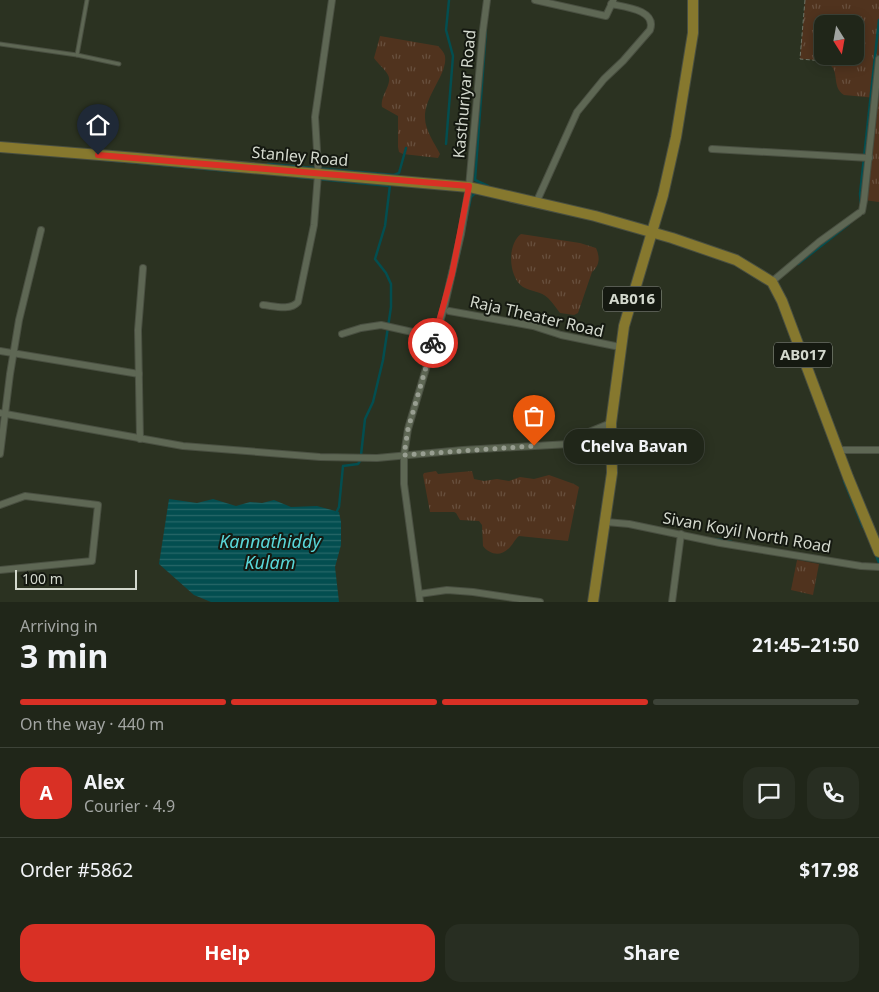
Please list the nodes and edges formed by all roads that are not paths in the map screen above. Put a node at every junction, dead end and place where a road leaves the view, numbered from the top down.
1 (87, 0) edge
2 (332, 0) edge
3 (487, 0) edge
4 (535, 0) edge
5 (693, 0) edge
6 (612, 2) edge
7 (0, 44) edge
8 (77, 56) junction
9 (879, 58) edge
10 (119, 64) dead end
11 (0, 147) edge
12 (712, 149) dead end
13 (869, 158) junction
14 (318, 170) junction
15 (469, 186) junction
16 (536, 202) junction
17 (41, 230) dead end
18 (652, 232) junction
19 (143, 268) dead end
20 (775, 279) dead end
21 (263, 305) dead end
22 (449, 310) dead end
23 (342, 334) dead end
24 (435, 336) junction
25 (620, 347) junction
26 (0, 351) edge
27 (13, 352) junction
28 (139, 374) junction
29 (3, 413) edge
30 (612, 423) junction
31 (140, 439) junction
32 (570, 444) junction
33 (838, 450) junction
34 (879, 450) edge
35 (0, 454) edge
36 (404, 455) junction
37 (612, 461) junction
38 (0, 504) edge
39 (608, 522) junction
40 (680, 534) junction
41 (879, 552) edge
42 (879, 568) edge
43 (0, 570) edge
44 (419, 594) junction
45 (420, 602) edge
46 (540, 602) edge
47 (593, 602) edge
48 (672, 602) edge

1 - 8 lane
2 - 14 street
3 - 15 street, Kasthuriyar Road
4 - 6 street
5 - 18 main road, AB016
6 - 16 street
7 - 8 lane
8 - 10 lane
9 - 13 street
11 - 14 main road, Stanley Road / AB017
12 - 13 street
13 - 20 street
14 - 15 main road, Stanley Road / AB017
14 - 21 street
15 - 16 main road, Stanley Road / AB017
15 - 24 street, Kasthuriyar Road
16 - 18 main road, Stanley Road / AB017
17 - 27 street
18 - 25 main road, AB016
18 - 33 main road, AB017
19 - 28 street
22 - 25 street, Raja Theater Road
23 - 24 street
24 - 36 street, Kasthuriyar Road
25 - 30 main road, AB016
26 - 27 street
27 - 28 street
27 - 29 street
28 - 31 street
29 - 31 street
29 - 35 street
30 - 32 street
30 - 37 main road, AB016
31 - 36 street
32 - 36 street
32 - 37 street
33 - 34 street
33 - 41 main road, AB017
36 - 44 street, Kasthuriyar Road
37 - 39 main road, AB016
38 - 43 street
39 - 40 street, Sivan Koyil North Road
39 - 47 main road, AB016
40 - 42 street, Sivan Koyil North Road
40 - 48 street
44 - 45 street, Kasthuriyar Road
44 - 46 street

